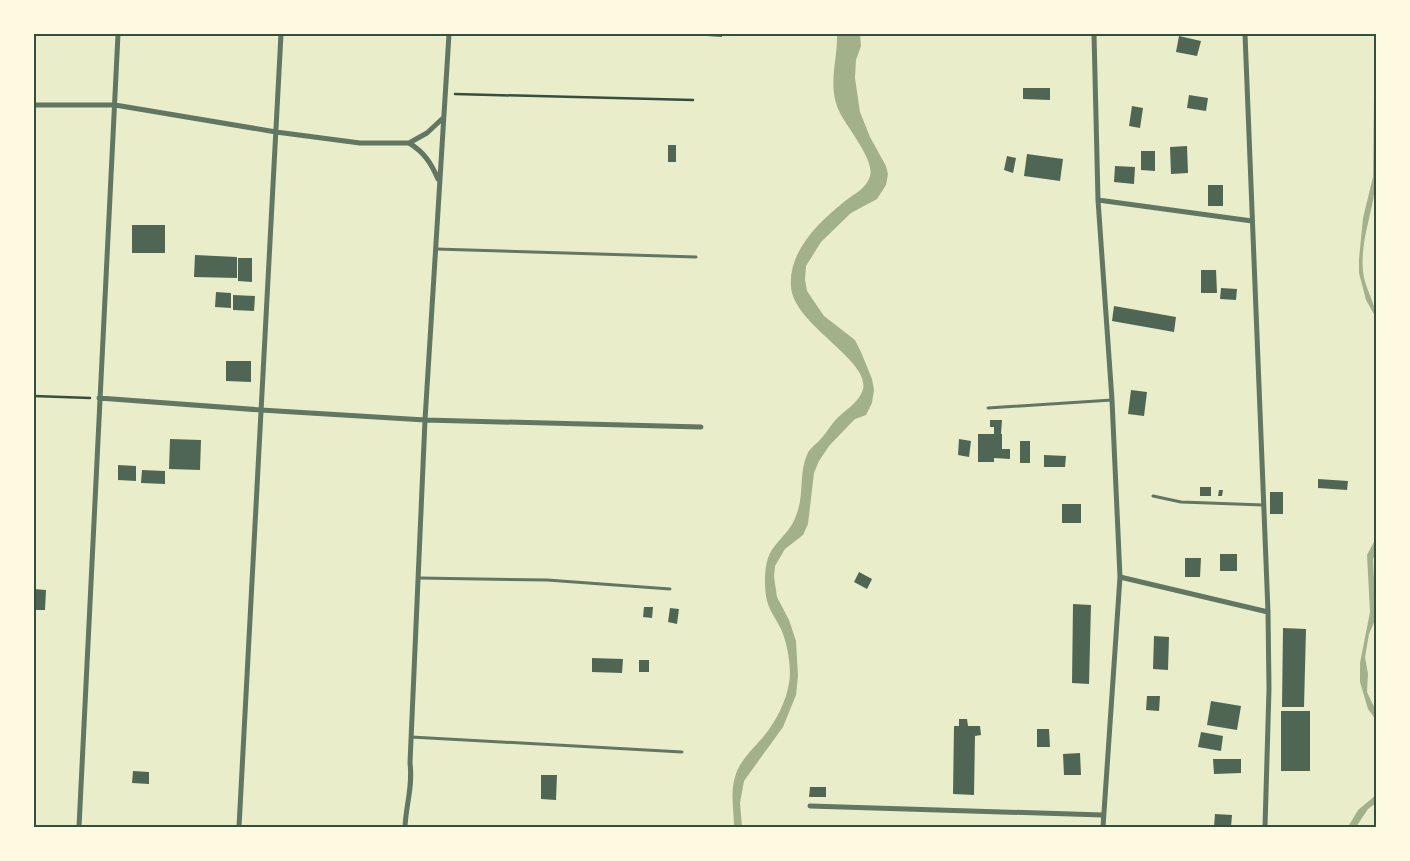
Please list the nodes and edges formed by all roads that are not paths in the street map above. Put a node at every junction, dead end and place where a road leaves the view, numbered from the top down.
1 (118, 34) edge
2 (281, 34) edge
3 (448, 34) edge
4 (1094, 34) edge
5 (1245, 34) edge
6 (34, 105) edge
7 (115, 105) junction
8 (442, 119) junction
9 (276, 132) junction
10 (409, 143) junction
11 (439, 181) junction
12 (1098, 200) junction
13 (1252, 221) junction
14 (435, 249) junction
15 (696, 257) dead end
16 (99, 398) junction
17 (1112, 400) junction
18 (988, 408) dead end
19 (261, 410) junction
20 (425, 420) junction
21 (701, 427) dead end
22 (1153, 496) dead end
23 (1264, 505) junction
24 (1120, 577) junction
25 (418, 578) junction
26 (670, 589) dead end
27 (1268, 612) junction
28 (411, 736) junction
29 (682, 752) dead end
30 (810, 806) dead end
31 (1103, 815) junction
32 (79, 827) edge
33 (239, 827) edge
34 (405, 827) edge
35 (1103, 827) edge
36 (1265, 827) edge

1 - 7 street
2 - 9 street
3 - 8 street
4 - 12 street
5 - 13 street
6 - 7 street
7 - 9 street
7 - 16 street
8 - 10 street
8 - 11 street
9 - 10 street
9 - 19 street
10 - 11 street
11 - 14 street
12 - 13 street
12 - 17 street
13 - 23 street
14 - 15 lane
14 - 20 street
16 - 19 street
16 - 32 street
17 - 18 lane
17 - 24 street
19 - 20 street
19 - 33 street
20 - 21 street
20 - 25 street
22 - 23 lane
23 - 27 street
24 - 27 street
24 - 31 street
25 - 26 lane
25 - 28 street
27 - 36 street
28 - 29 lane
28 - 34 street
30 - 31 street
31 - 35 street

